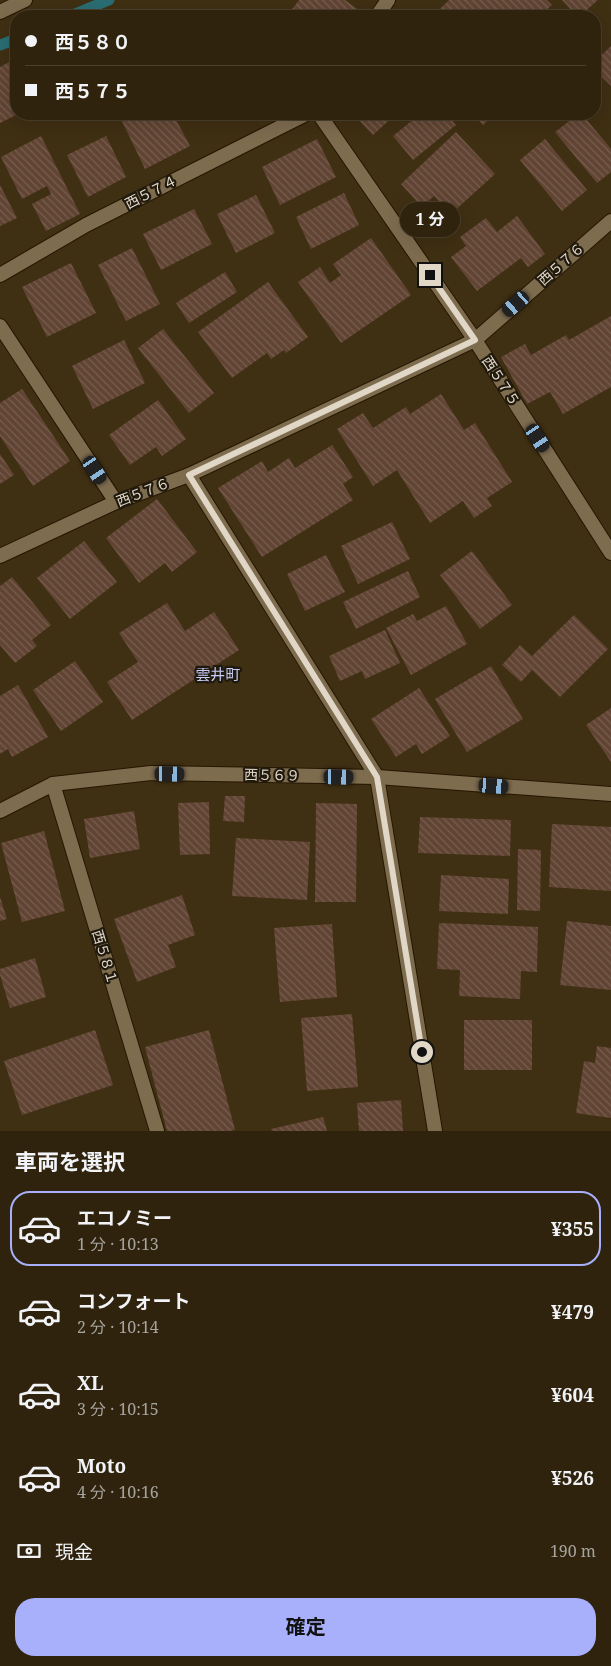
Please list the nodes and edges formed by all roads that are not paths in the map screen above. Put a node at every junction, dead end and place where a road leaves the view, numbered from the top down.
1 (25, 0) edge
2 (0, 12) edge
3 (294, 120) edge
4 (323, 120) edge
5 (611, 221) edge
6 (0, 275) edge
7 (0, 326) edge
8 (475, 340) junction
9 (189, 475) junction
10 (116, 502) junction
11 (611, 553) edge
12 (0, 556) edge
13 (377, 777) junction
14 (52, 784) junction
15 (611, 794) edge
16 (0, 811) edge
17 (157, 1131) edge
18 (435, 1131) edge

1 - 2 street
3 - 6 street, 西５７４
4 - 8 street, 西５７５
5 - 8 street, 西５７６
7 - 10 street
8 - 9 street, 西５７６
8 - 11 street, 西５７５
9 - 10 street, 西５７６
9 - 13 street
10 - 12 street, 西５７６
13 - 14 street, 西５６９
13 - 15 street, 西５６９
13 - 18 street
14 - 16 street, 西５６９
14 - 17 street, 西５８１

